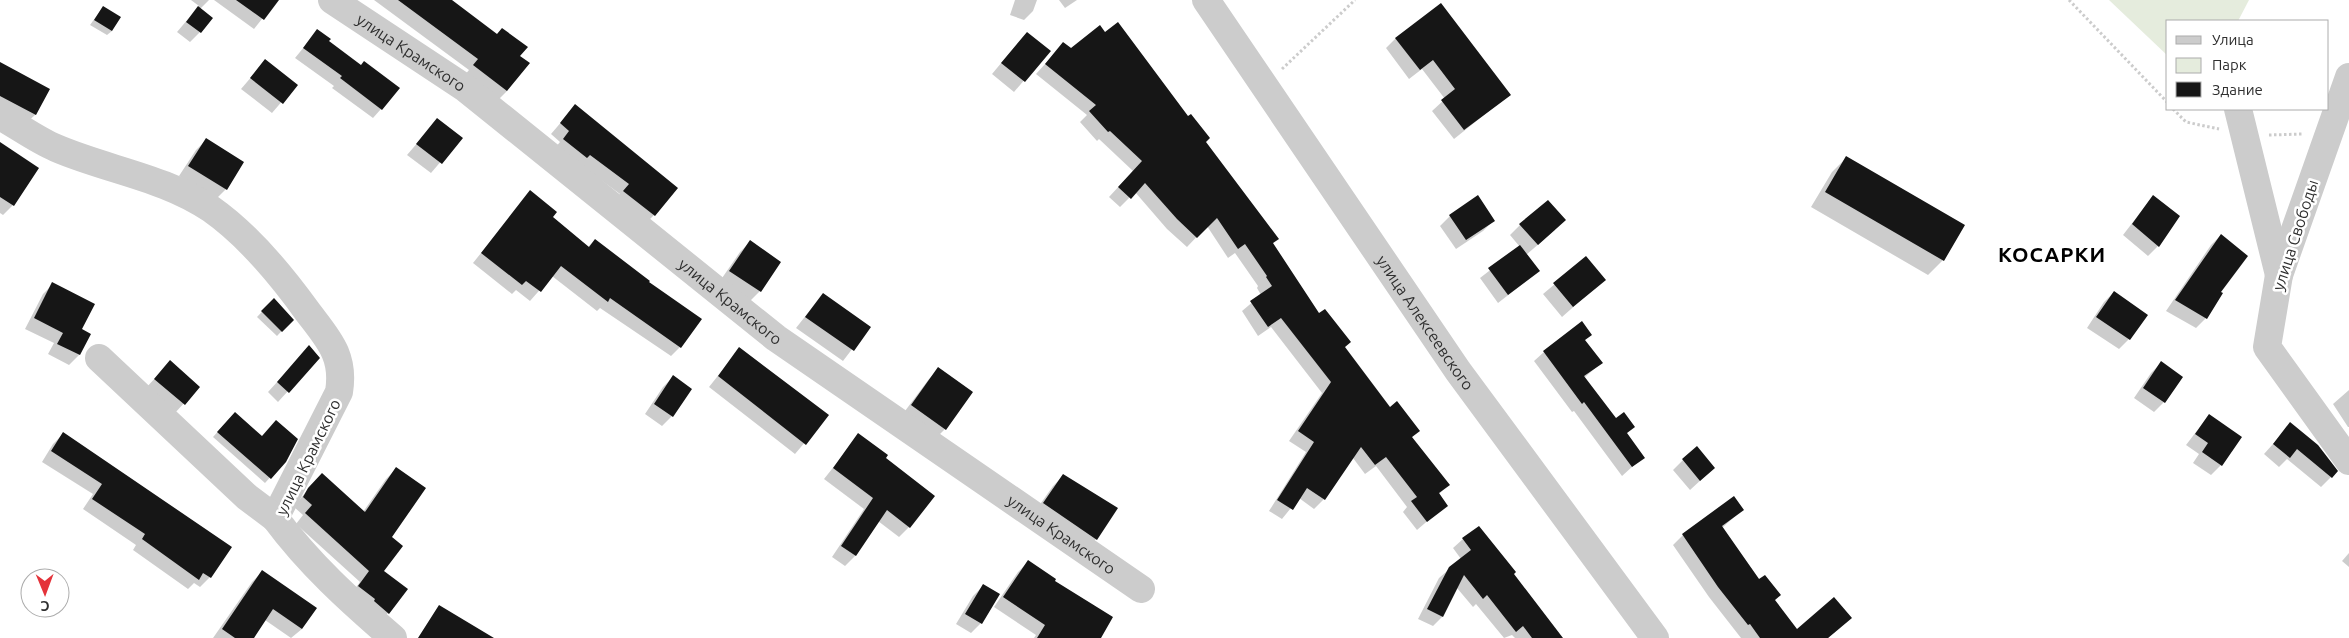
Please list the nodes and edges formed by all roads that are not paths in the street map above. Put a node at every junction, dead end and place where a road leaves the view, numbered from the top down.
1 (332, 0) edge
2 (1206, 0) edge
3 (2349, 76) edge
4 (2238, 110) edge
5 (0, 116) edge
6 (2339, 138) edge
7 (2279, 275) junction
8 (99, 358) dead end
9 (2349, 461) edge
10 (275, 518) junction
11 (1140, 589) dead end
12 (392, 638) edge
13 (1655, 638) edge

1 - 11 street, улица Крамского
2 - 13 street, улица Алексеевского
3 - 6 street, улица Свободы
4 - 7 street
5 - 10 street, улица Крамского
6 - 7 street, улица Свободы
7 - 9 street, улица Свободы
8 - 10 street
10 - 12 street, улица Крамского

